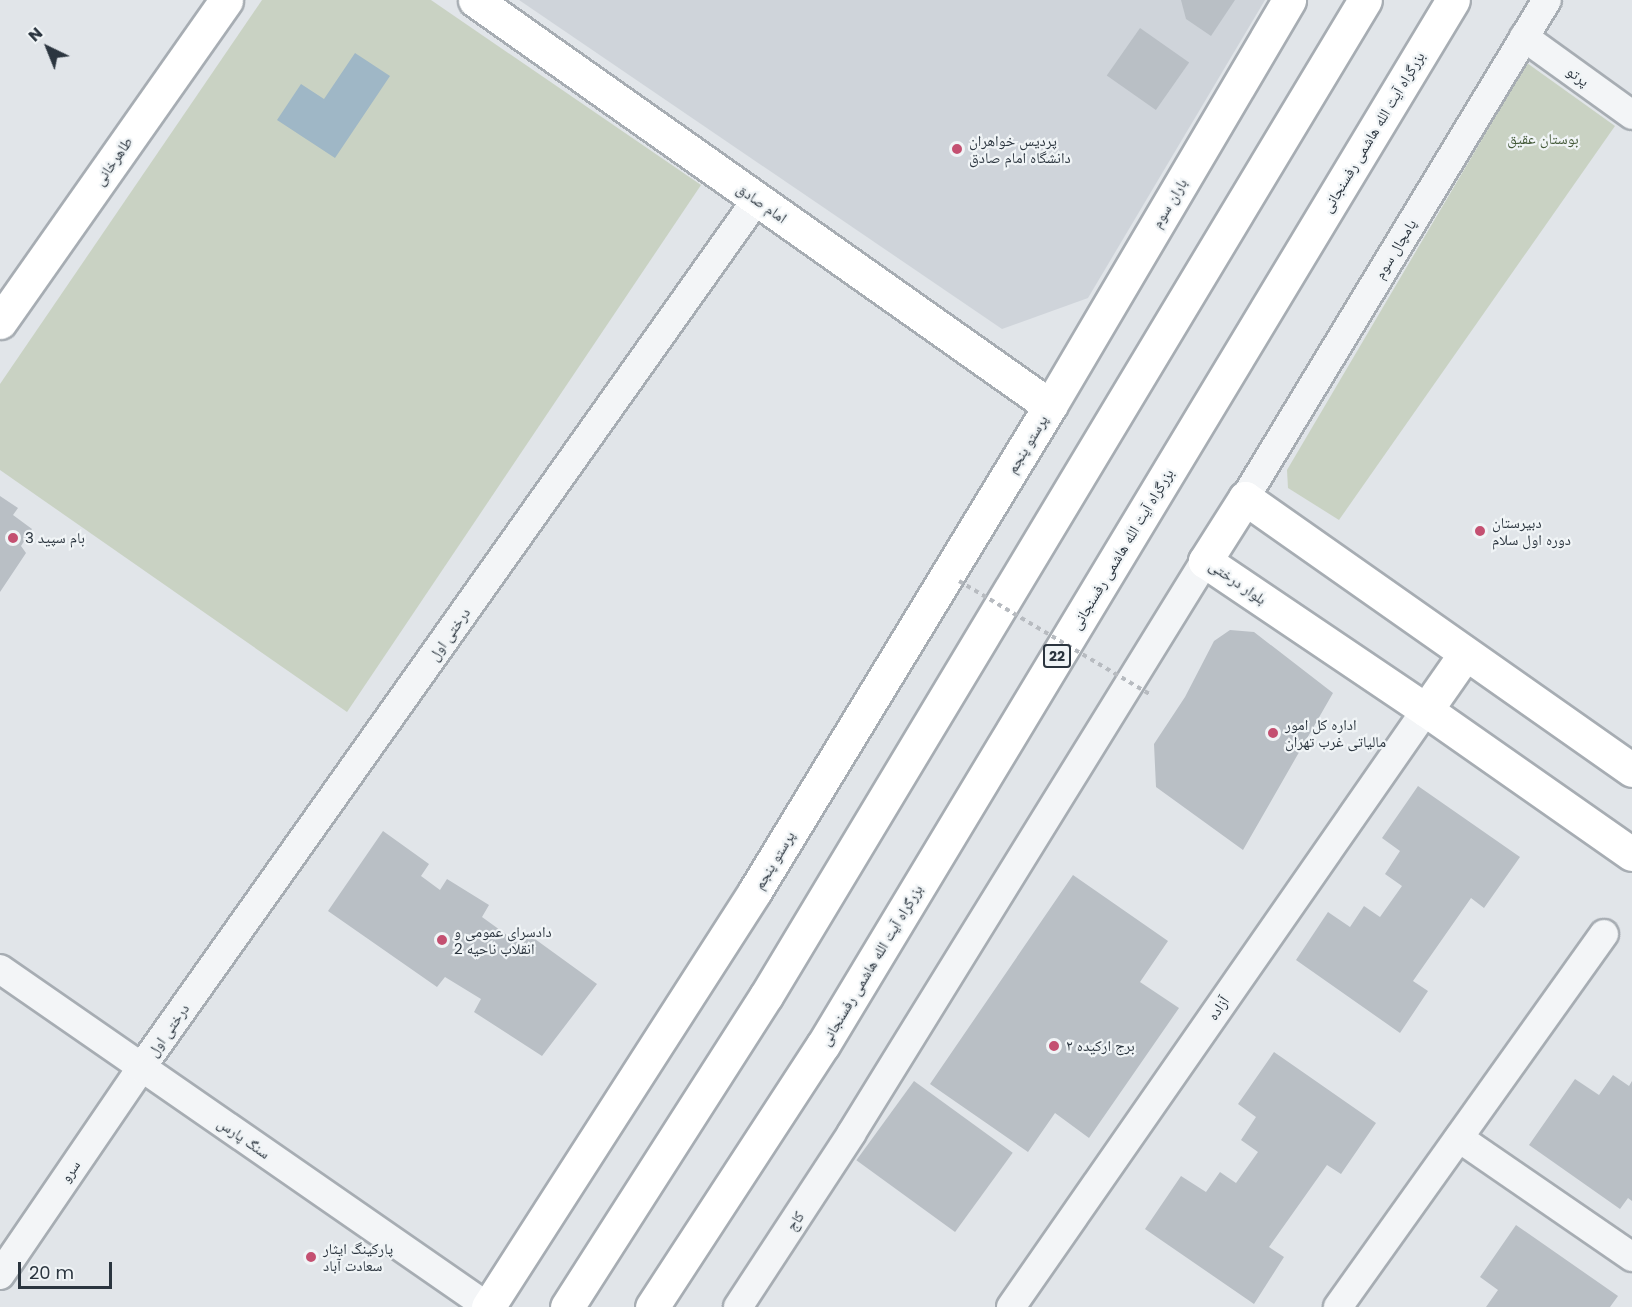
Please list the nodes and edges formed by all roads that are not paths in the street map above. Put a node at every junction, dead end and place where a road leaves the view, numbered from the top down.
1 (226, 0) edge
2 (475, 0) edge
3 (1289, 0) edge
4 (1365, 0) edge
5 (1453, 0) edge
6 (1547, 0) edge
7 (1524, 37) junction
8 (1632, 115) edge
9 (757, 199) junction
10 (0, 322) edge
11 (1050, 406) junction
12 (1245, 498) junction
13 (1205, 561) junction
14 (1465, 654) junction
15 (1426, 710) junction
16 (1632, 770) edge
17 (1632, 854) edge
18 (1604, 934) dead end
19 (0, 969) edge
20 (141, 1068) junction
21 (1459, 1138) junction
22 (1632, 1257) edge
23 (0, 1275) edge
24 (488, 1307) edge
25 (567, 1307) edge
26 (652, 1307) edge
27 (738, 1307) edge
28 (1011, 1307) edge
29 (1338, 1307) edge

1 - 10 main road, طاهرخانی
2 - 9 main road, امام صادق
3 - 11 main road, باران سوم
4 - 25 main road
5 - 26 main road, بزرگراه آیت الله هاشمی رفسنجانی / 22
6 - 7 street, پامچال سوم
7 - 8 street, پرتو
7 - 12 street, پامچال سوم
9 - 11 main road, امام صادق
9 - 20 street, درختی اول
11 - 24 main road, پرستو پنجم
12 - 13 main road, بلوار درختی
12 - 14 main road
13 - 15 main road, بلوار درختی
13 - 27 street, کاج
14 - 15 main road
14 - 16 main road
15 - 17 main road, بلوار درختی
15 - 28 street, آزاده
18 - 21 street
19 - 20 street, سنگ پارس
20 - 23 street, سرو
20 - 24 street, سنگ پارس
21 - 22 street
21 - 29 street

